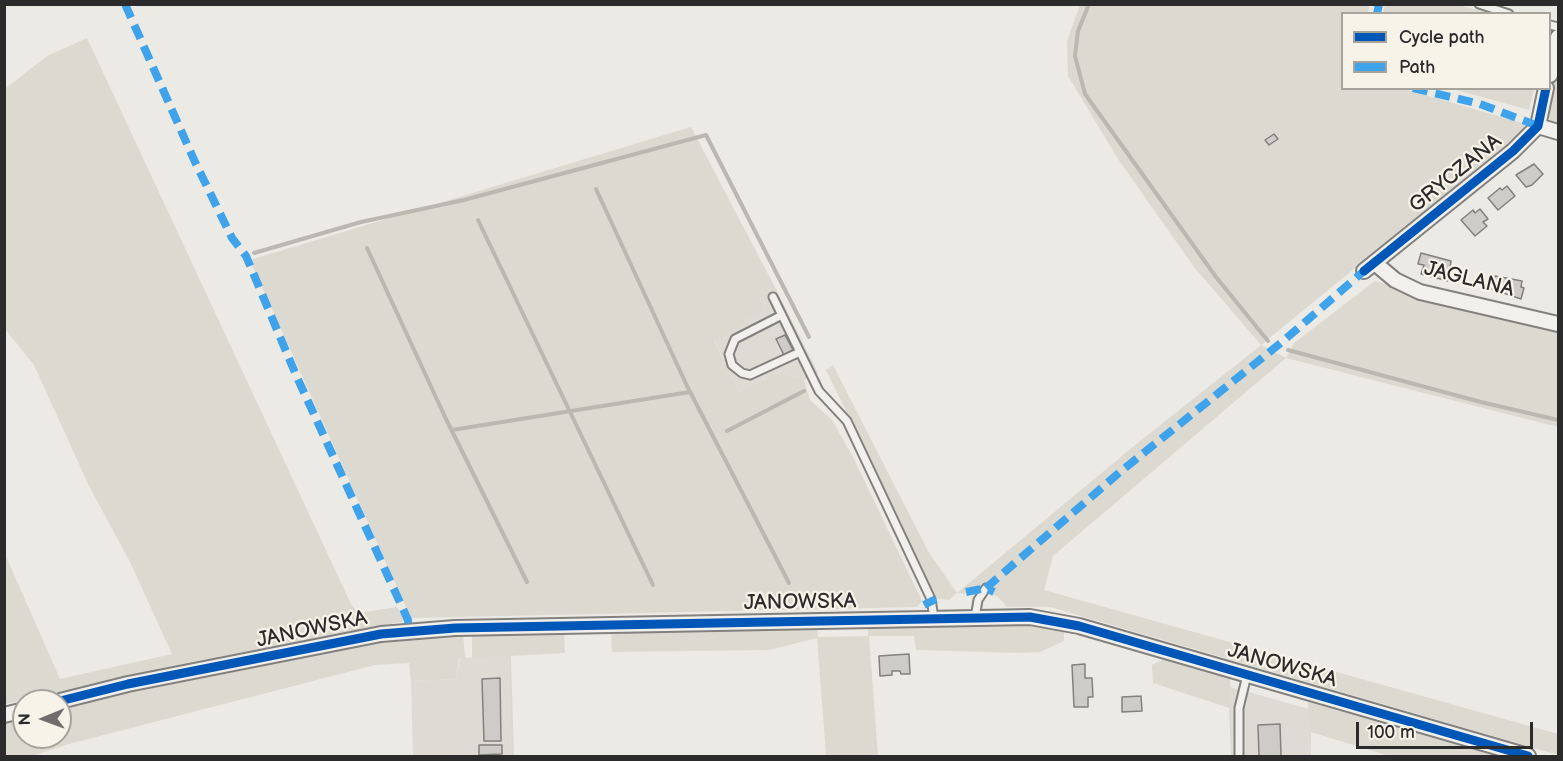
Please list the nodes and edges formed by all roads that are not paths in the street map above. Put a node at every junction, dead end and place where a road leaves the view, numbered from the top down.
1 (1479, 4) edge
2 (1503, 12) edge
3 (1558, 37) edge
4 (1551, 70) edge
5 (1546, 90) edge
6 (1538, 126) junction
7 (1558, 132) edge
8 (1370, 268) joint
9 (773, 297) dead end
10 (782, 315) junction
11 (1558, 324) edge
12 (800, 352) junction
13 (986, 588) dead end
14 (934, 618) junction
15 (975, 618) junction
16 (1247, 675) junction
17 (72, 698) edge
18 (1239, 756) edge
19 (1528, 756) edge

1 - 2 lane
3 - 4 street
5 - 6 street
6 - 7 street
6 - 8 street, GRYCZANA
8 - 11 street, JAGLANA
9 - 10 lane
10 - 12 lane
10 - 12 lane
12 - 14 lane
13 - 15 lane
14 - 15 street, JANOWSKA
14 - 17 street, JANOWSKA
15 - 16 street, JANOWSKA
16 - 18 lane
16 - 19 street, JANOWSKA

